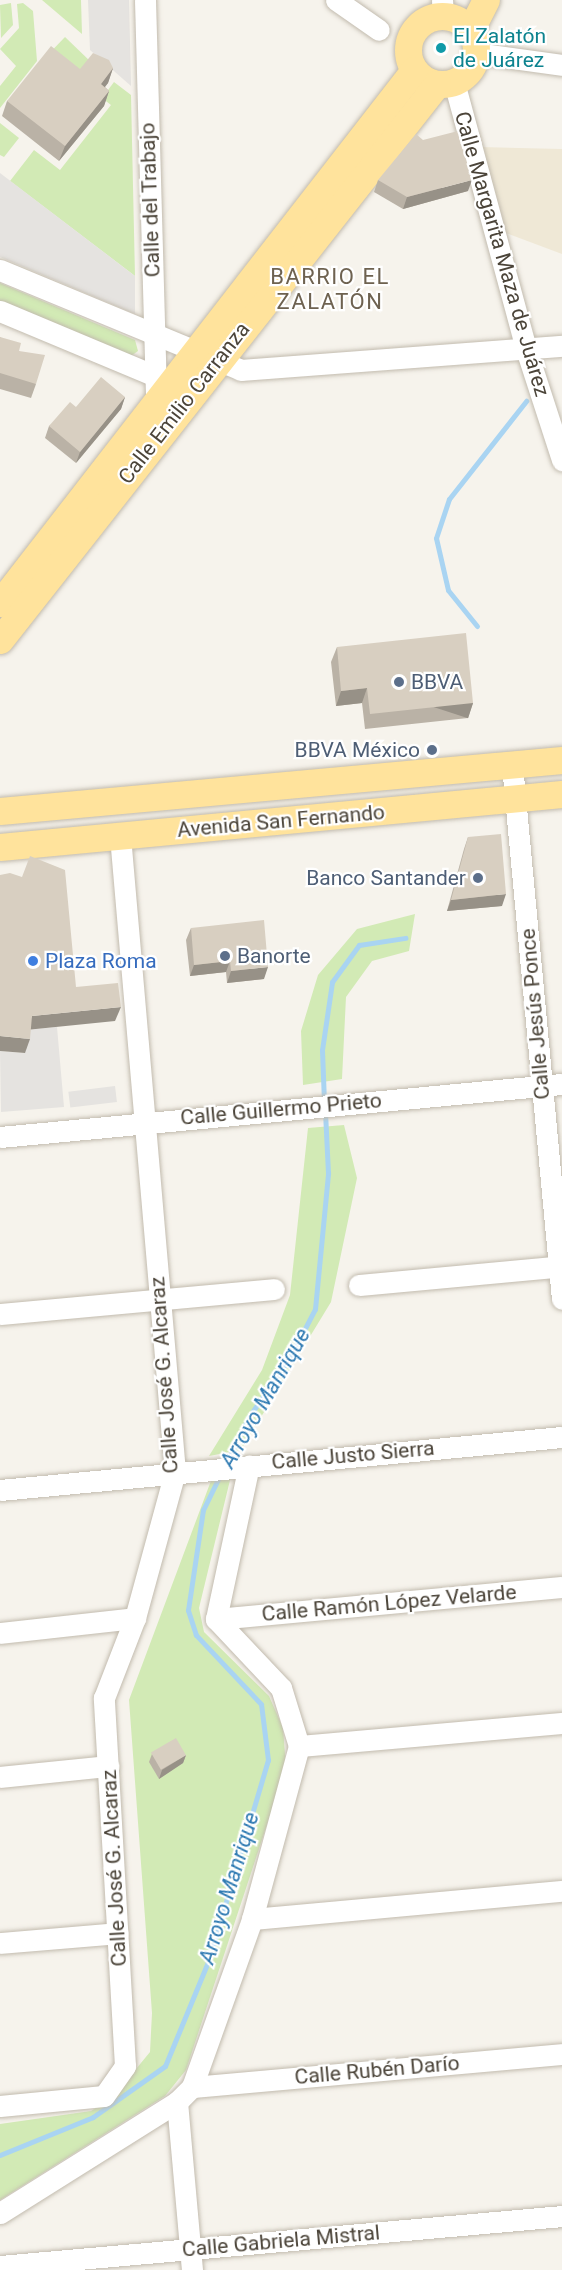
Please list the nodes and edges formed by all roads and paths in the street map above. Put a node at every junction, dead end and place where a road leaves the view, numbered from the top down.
1 (145, 0) edge
2 (336, 0) edge
3 (486, 0) edge
4 (448, 5) edge
5 (379, 30) dead end
6 (473, 42) junction
7 (562, 65) edge
8 (414, 70) junction
9 (446, 83) junction
10 (0, 270) edge
11 (0, 311) edge
12 (154, 336) junction
13 (562, 346) edge
14 (526, 349) junction
15 (203, 365) junction
16 (160, 386) junction
17 (562, 459) edge
18 (0, 603) edge
19 (0, 640) edge
20 (562, 760) edge
21 (512, 765) junction
22 (239, 789) junction
23 (562, 794) edge
24 (515, 799) junction
25 (0, 811) edge
26 (244, 824) junction
27 (120, 836) junction
28 (0, 847) edge
29 (552, 1085) edge
30 (147, 1122) junction
31 (0, 1137) edge
32 (560, 1266) edge
33 (359, 1285) dead end
34 (274, 1289) dead end
35 (158, 1299) junction
36 (562, 1299) edge
37 (0, 1314) edge
38 (562, 1437) edge
39 (245, 1465) junction
40 (184, 1471) junction
41 (0, 1490) edge
42 (562, 1587) edge
43 (135, 1618) junction
44 (216, 1619) junction
45 (0, 1633) edge
46 (562, 1723) edge
47 (299, 1746) junction
48 (108, 1766) junction
49 (0, 1777) edge
50 (562, 1891) edge
51 (252, 1918) junction
52 (118, 1933) junction
53 (0, 1943) edge
54 (562, 2054) edge
55 (192, 2087) junction
56 (177, 2102) junction
57 (0, 2106) edge
58 (0, 2212) edge
59 (562, 2216) edge
60 (191, 2260) edge
61 (0, 2266) edge

1 - 12 street, Calle del Trabajo
2 - 5 street
3 - 6 main road
4 - 6 main road
4 - 8 main road
6 - 7 street
6 - 9 main road
8 - 9 main road
8 - 15 main road, Calle Emilio Carranza
9 - 14 street, Calle Margarita Maza de Juárez
9 - 15 main road, Calle Emilio Carranza
10 - 12 street
11 - 16 street
12 - 15 street
12 - 16 street, Calle del Trabajo
13 - 14 street
14 - 15 street
14 - 17 street, Calle Margarita Maza de Juárez
15 - 16 main road, Calle Emilio Carranza
15 - 19 main road, Calle Emilio Carranza
16 - 18 main road, Calle Emilio Carranza
20 - 21 main road, Avenida San Fernando
21 - 22 main road, Avenida San Fernando
21 - 24 street, Calle Jesús Ponce
22 - 25 main road, Avenida San Fernando
22 - 26 main road
23 - 24 main road, Avenida San Fernando
24 - 26 main road, Avenida San Fernando
24 - 29 street, Calle Jesús Ponce
26 - 27 main road, Avenida San Fernando
27 - 28 main road, Avenida San Fernando
27 - 30 street, Calle José G. Alcaraz
29 - 30 street, Calle Guillermo Prieto
29 - 32 street, Calle Jesús Ponce
30 - 31 street, Calle Guillermo Prieto
30 - 35 street, Calle José G. Alcaraz
32 - 33 street
32 - 36 street, Calle Jesús Ponce
34 - 35 street
35 - 37 street
35 - 40 street, Calle José G. Alcaraz
38 - 39 street, Calle Justo Sierra
39 - 40 street, Calle Justo Sierra
39 - 44 street
40 - 41 street, Calle Justo Sierra
40 - 43 street, Calle José G. Alcaraz
42 - 44 street, Calle Ramón López Velarde
43 - 45 street
43 - 48 street, Calle José G. Alcaraz
44 - 47 street
46 - 47 street
47 - 51 street
48 - 49 street
48 - 52 street, Calle José G. Alcaraz
50 - 51 street
51 - 55 street
52 - 53 street
52 - 57 street, Calle José G. Alcaraz
54 - 55 street, Calle Rubén Darío
55 - 56 street
56 - 58 street
56 - 60 street
59 - 60 street, Calle Gabriela Mistral
60 - 61 street, Calle Gabriela Mistral

